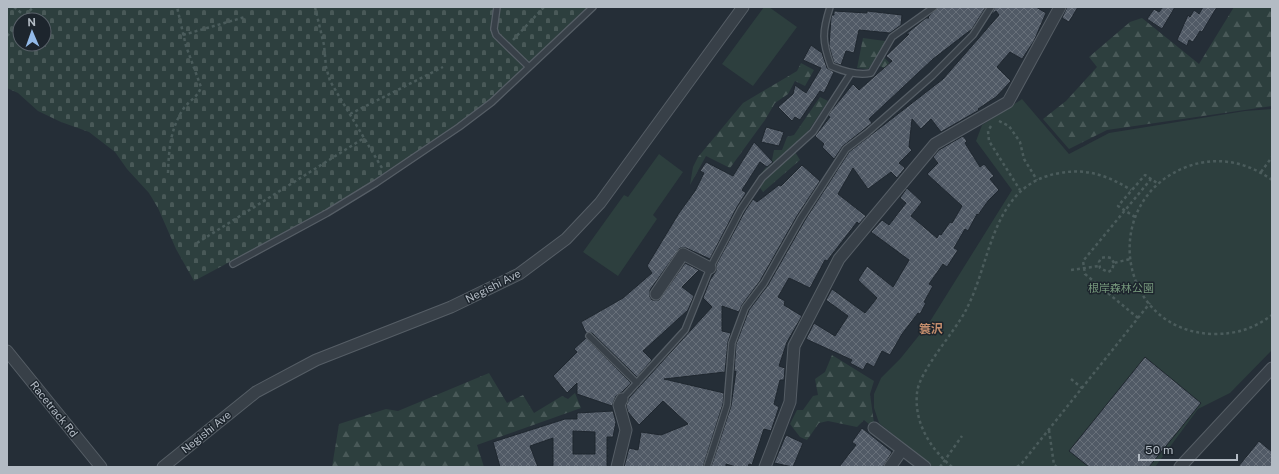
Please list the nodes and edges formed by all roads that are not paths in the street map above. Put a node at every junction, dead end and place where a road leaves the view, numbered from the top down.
1 (497, 7) edge
2 (593, 7) edge
3 (743, 7) edge
4 (830, 7) edge
5 (934, 7) edge
6 (991, 7) edge
7 (1060, 7) edge
8 (530, 67) junction
9 (851, 73) junction
10 (233, 264) dead end
11 (710, 268) junction
12 (656, 294) dead end
13 (589, 336) dead end
14 (7, 351) edge
15 (1272, 368) edge
16 (637, 383) junction
17 (622, 399) joint
18 (874, 428) dead end
19 (902, 450) junction
20 (101, 467) edge
21 (163, 467) edge
22 (617, 467) edge
23 (707, 467) edge
24 (765, 467) edge
25 (890, 467) edge
26 (924, 467) edge
27 (1180, 467) edge

1 - 8 lane
2 - 8 lane
3 - 21 street, Negishi Ave
4 - 9 lane
5 - 9 lane
6 - 23 lane
7 - 24 street
8 - 10 lane
9 - 11 lane
11 - 12 street
11 - 16 lane
13 - 16 lane
14 - 20 street, Racetrack Rd
15 - 27 street
16 - 17 lane
17 - 22 street
18 - 19 street
19 - 25 street
19 - 26 street

